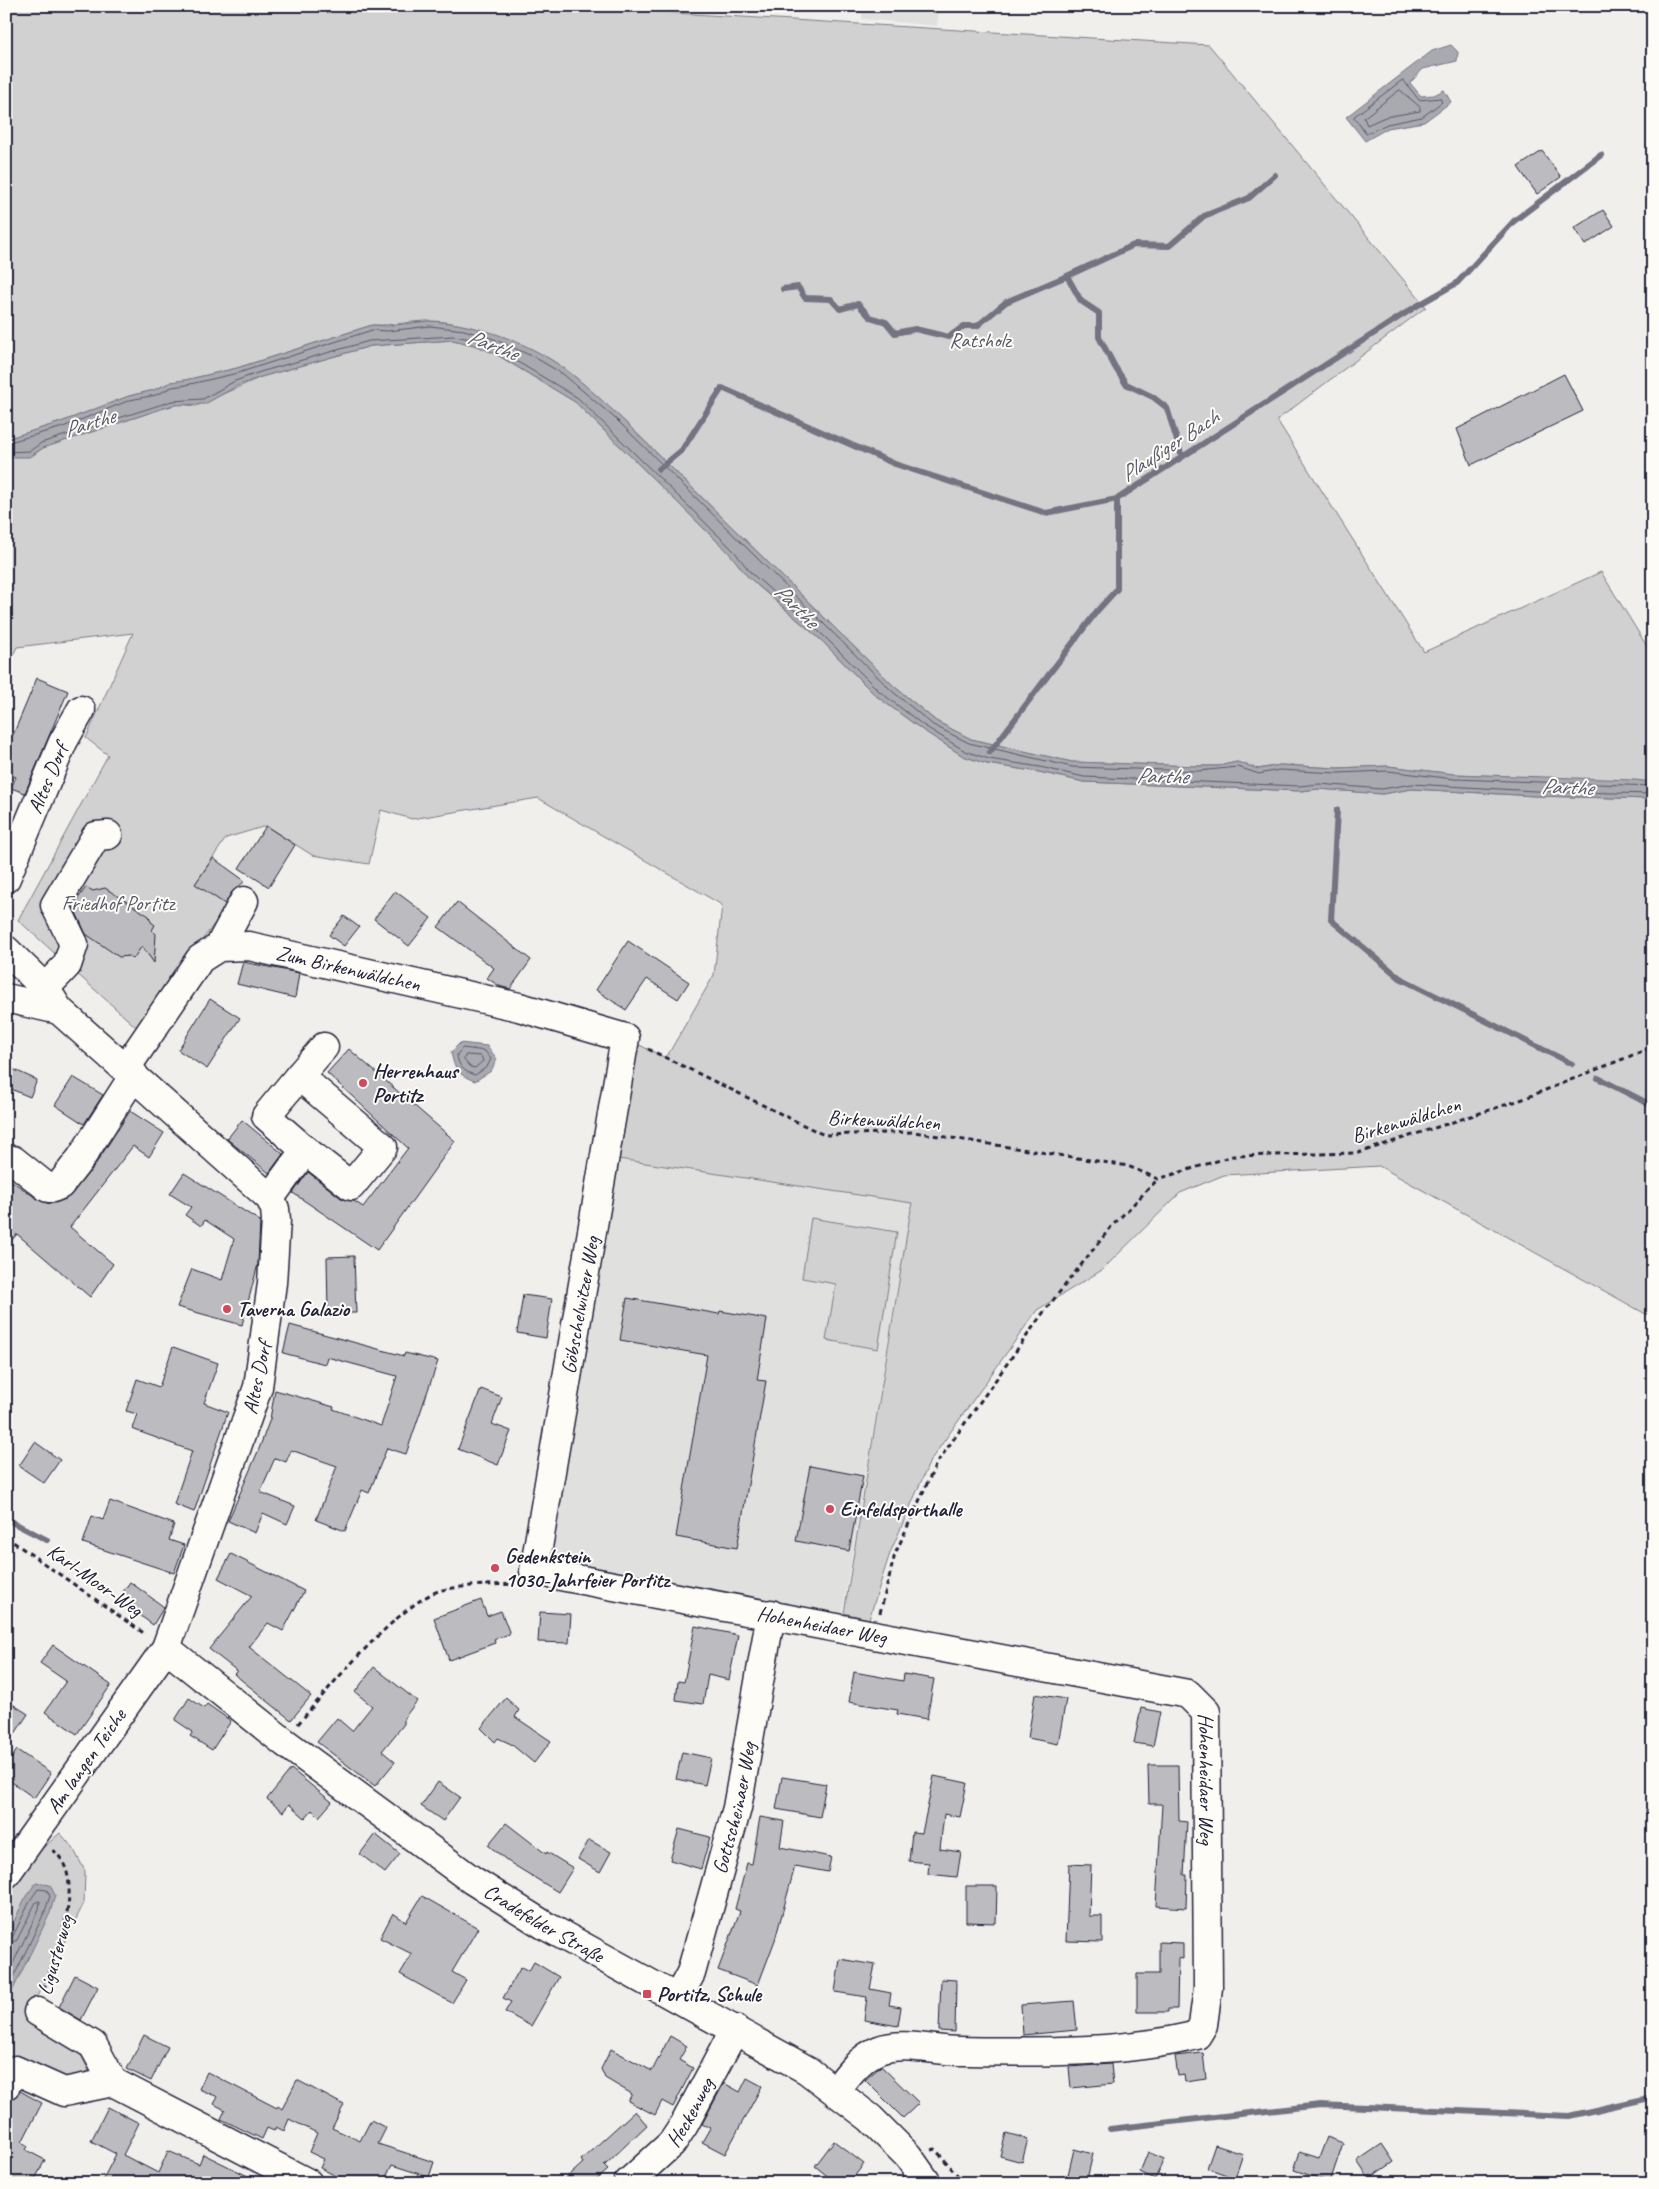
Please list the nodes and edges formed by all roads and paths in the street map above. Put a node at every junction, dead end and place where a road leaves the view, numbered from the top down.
1 (81, 710) dead end
2 (108, 836) dead end
3 (6, 878) edge
4 (244, 901) dead end
5 (219, 947) junction
6 (6, 950) edge
7 (6, 998) edge
8 (52, 999) junction
9 (625, 1038) junction
10 (1653, 1046) edge
11 (324, 1047) dead end
12 (130, 1072) junction
13 (299, 1076) junction
14 (305, 1150) junction
15 (13, 1160) dead end
16 (1158, 1178) junction
17 (270, 1198) junction
18 (6, 1537) edge
19 (534, 1571) junction
20 (771, 1614) junction
21 (875, 1634) junction
22 (166, 1648) junction
23 (284, 1742) junction
24 (34, 1834) junction
25 (6, 1874) edge
26 (678, 1997) junction
27 (38, 2012) joint
28 (735, 2030) junction
29 (113, 2082) junction
30 (6, 2085) edge
31 (836, 2091) junction
32 (308, 2183) edge
33 (628, 2183) edge
34 (927, 2183) edge

1 - 3 street, Altes Dorf
2 - 8 street
4 - 5 street
5 - 9 street, Zum Birkenwäldchen
5 - 12 street
6 - 8 street
7 - 8 street
8 - 12 street
9 - 16 path, Birkenwäldchen
9 - 19 street, Göbschelwitzer Weg
10 - 16 path, Birkenwäldchen
11 - 13 street
12 - 15 street
12 - 17 street
13 - 14 street
13 - 14 street
14 - 17 street
16 - 21 path, Birkenwäldchen
17 - 22 street, Altes Dorf
18 - 22 path, Karl-Moor-Weg
19 - 20 street, Hohenheidaer Weg
19 - 23 path
20 - 21 street, Hohenheidaer Weg
20 - 26 street, Gottscheinaer Weg
21 - 31 street, Hohenheidaer Weg
22 - 23 street, Cradefelder Straße
22 - 24 street, Am langen Teiche
23 - 26 street, Cradefelder Straße
24 - 25 street, Am langen Teiche
24 - 27 path, Ligusterweg
26 - 28 street, Cradefelder Straße
27 - 29 street, Ligusterweg
28 - 31 street, Cradefelder Straße
28 - 33 street, Heckenweg
29 - 30 street
29 - 32 street
31 - 34 street, Cradefelder Straße

